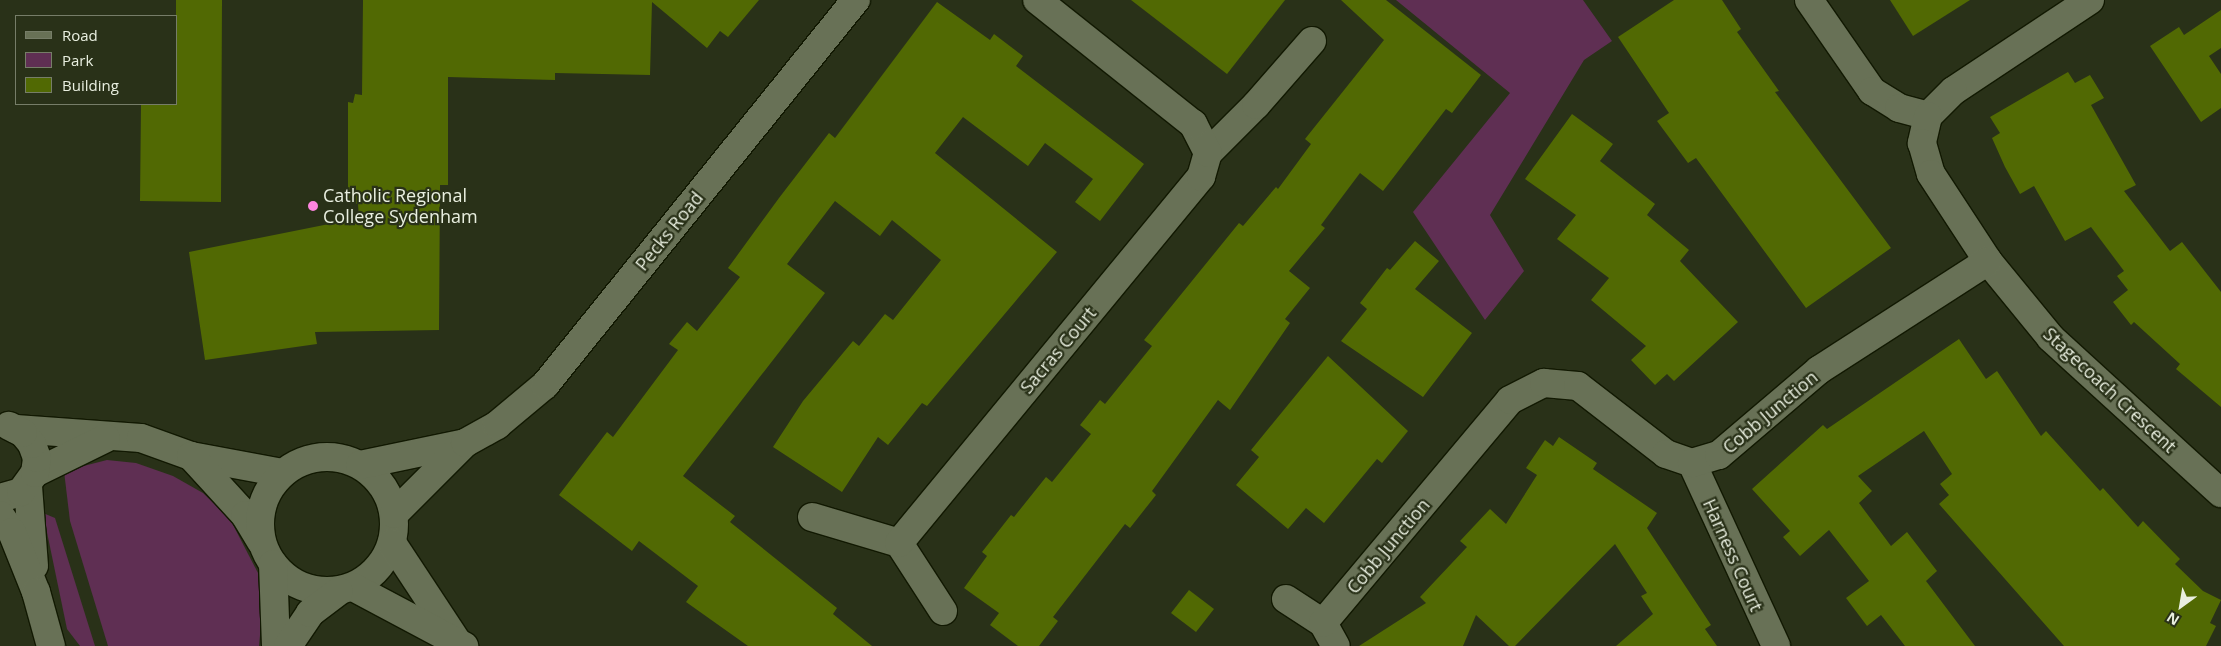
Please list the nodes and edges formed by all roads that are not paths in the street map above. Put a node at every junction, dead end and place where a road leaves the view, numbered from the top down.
1 (856, 0) edge
2 (1037, 0) edge
3 (1810, 0) edge
4 (2090, 0) edge
5 (1312, 40) dead end
6 (1928, 116) junction
7 (1208, 152) junction
8 (1988, 260) junction
9 (6, 424) edge
10 (109, 436) junction
11 (465, 443) junction
12 (191, 456) junction
13 (1692, 463) junction
14 (360, 465) junction
15 (282, 473) junction
16 (31, 479) junction
17 (2221, 493) edge
18 (0, 498) edge
19 (0, 514) edge
20 (394, 514) junction
21 (812, 517) dead end
22 (392, 543) junction
23 (899, 543) junction
24 (268, 555) junction
25 (346, 589) junction
26 (36, 592) junction
27 (1286, 599) dead end
28 (943, 611) dead end
29 (1329, 635) edge
30 (460, 643) edge
31 (52, 646) edge
32 (276, 646) edge
33 (288, 646) edge
34 (1776, 646) edge

1 - 11 street, Pecks Road
2 - 7 street
3 - 6 street
4 - 6 street
5 - 7 street, Sacras Court
6 - 8 street, Stagecoach Crescent
7 - 23 street, Sacras Court
8 - 13 street, Cobb Junction
8 - 17 street, Stagecoach Crescent
9 - 10 street
9 - 16 street
10 - 12 street
10 - 16 street
11 - 14 street, Pecks Road
11 - 20 street, Pecks Road
12 - 15 street
12 - 24 street
13 - 29 street, Cobb Junction
13 - 34 street, Harness Court
14 - 15 street
14 - 20 street
15 - 24 street
16 - 18 street
16 - 26 street
19 - 26 street
20 - 22 street
21 - 23 street
22 - 25 street
22 - 30 street
23 - 28 street
24 - 25 street
24 - 32 street
25 - 30 street
25 - 33 street
26 - 31 street
27 - 29 street, Cobb Junction

